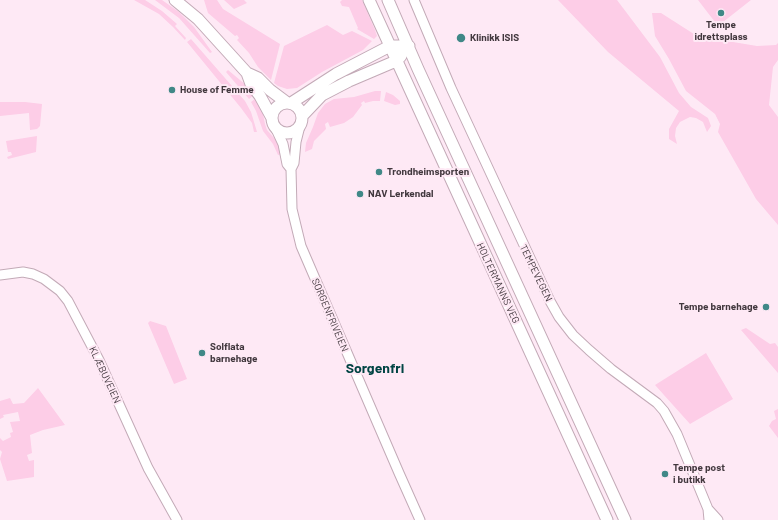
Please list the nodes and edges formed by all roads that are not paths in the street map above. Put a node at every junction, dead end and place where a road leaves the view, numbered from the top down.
1 (175, 0) edge
2 (369, 0) edge
3 (388, 0) edge
4 (414, 0) edge
5 (390, 46) junction
6 (409, 46) junction
7 (396, 61) junction
8 (247, 73) junction
9 (288, 102) junction
10 (301, 120) junction
11 (274, 122) junction
12 (291, 169) junction
13 (0, 275) edge
14 (708, 509) junction
15 (177, 520) edge
16 (420, 520) edge
17 (607, 520) edge
18 (626, 520) edge
19 (709, 520) edge
20 (718, 520) edge

1 - 8 main road
2 - 5 main road, HOLTERMANNS VEG
3 - 6 main road, HOLTERMANNS VEG
4 - 14 street, TEMPEVEGEN
5 - 6 main road
5 - 7 main road, HOLTERMANNS VEG
5 - 9 main road
6 - 7 main road
6 - 18 main road, HOLTERMANNS VEG
7 - 10 main road
7 - 17 main road, HOLTERMANNS VEG
8 - 9 main road
8 - 11 main road
9 - 10 main road
9 - 11 main road
10 - 11 main road
10 - 12 street, SORGENFRIVEIEN
11 - 12 street, SORGENFRIVEIEN
12 - 16 street, SORGENFRIVEIEN
13 - 15 street, KLÆBUVEIEN
14 - 19 street
14 - 20 street

